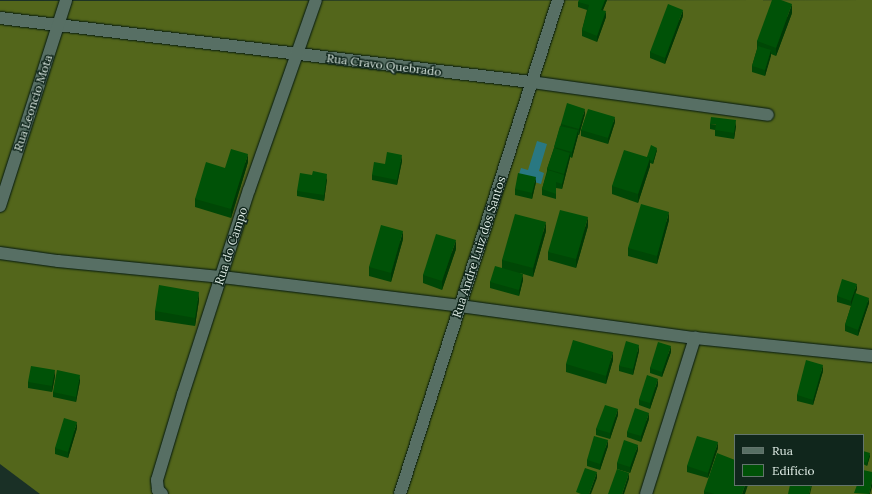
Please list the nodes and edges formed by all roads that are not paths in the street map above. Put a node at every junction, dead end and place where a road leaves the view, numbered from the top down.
1 (66, 0) edge
2 (316, 0) edge
3 (558, 0) edge
4 (0, 18) edge
5 (58, 26) junction
6 (297, 55) junction
7 (531, 82) junction
8 (768, 115) dead end
9 (0, 206) edge
10 (0, 252) edge
11 (222, 277) junction
12 (460, 306) junction
13 (695, 338) junction
14 (872, 356) edge
15 (162, 494) edge
16 (400, 494) edge
17 (646, 494) edge

1 - 5 street, Rua Leoncio Mota
2 - 6 street, Rua do Campo
3 - 7 street, Rua Andre Luiz dos Santos
4 - 5 street, Rua Cravo Quebrado
5 - 6 street, Rua Cravo Quebrado
5 - 9 street, Rua Leoncio Mota
6 - 7 street, Rua Cravo Quebrado
6 - 11 street, Rua do Campo
7 - 8 street, Rua Cravo Quebrado
7 - 12 street, Rua Andre Luiz dos Santos
10 - 11 street
11 - 12 street
11 - 15 street, Rua do Campo
12 - 13 street
12 - 16 street, Rua Andre Luiz dos Santos
13 - 14 street
13 - 17 street

